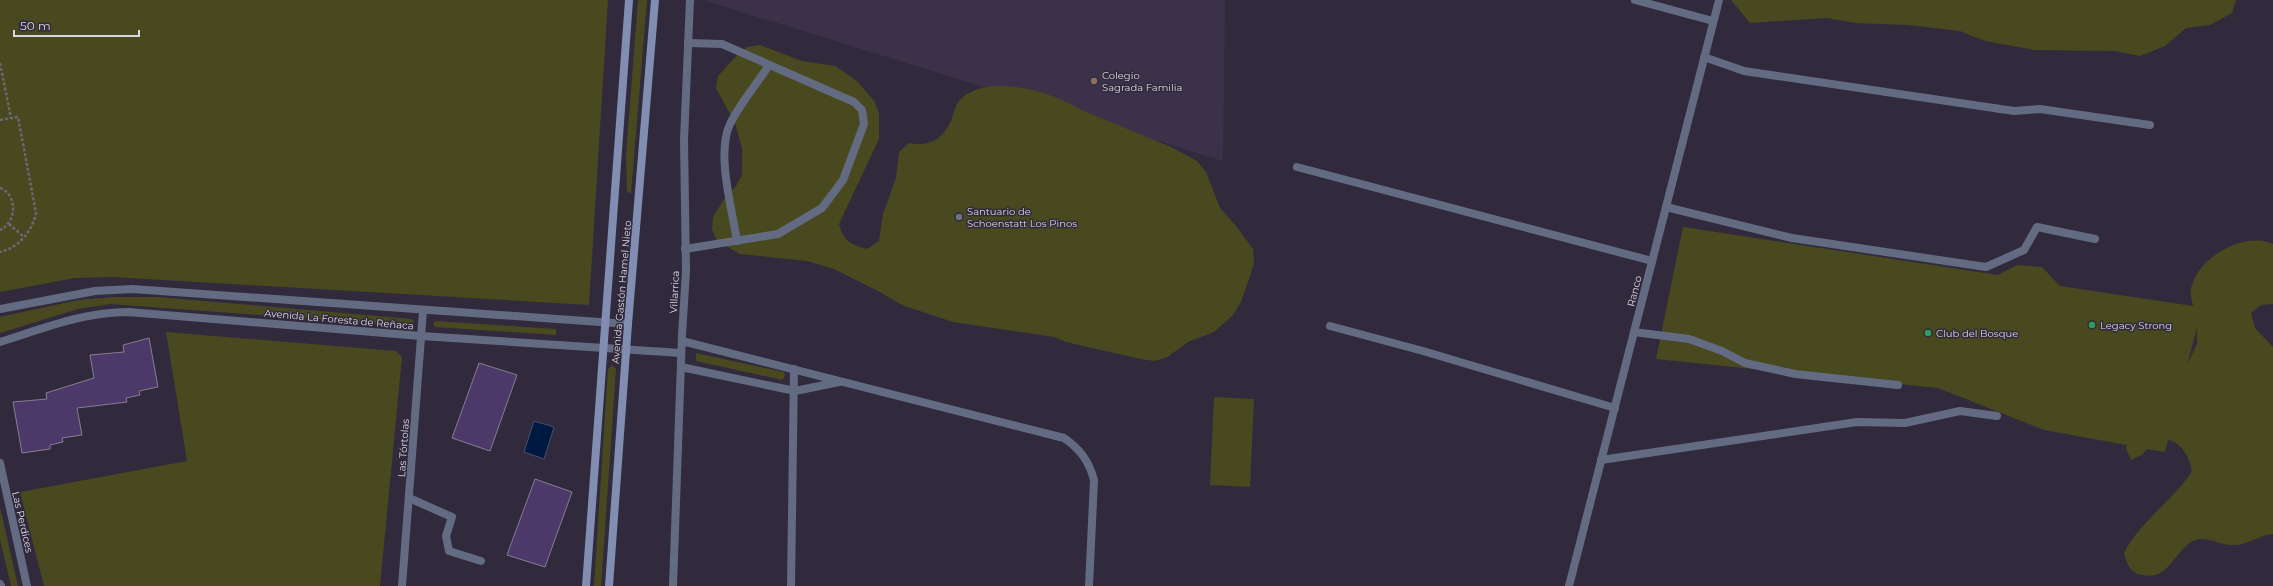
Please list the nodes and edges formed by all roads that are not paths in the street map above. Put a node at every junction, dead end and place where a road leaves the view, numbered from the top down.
1 (629, 0) edge
2 (655, 0) edge
3 (690, 0) edge
4 (1636, 0) edge
5 (1719, 0) edge
6 (1713, 21) junction
7 (688, 44) junction
8 (1704, 57) junction
9 (769, 65) junction
10 (2150, 125) dead end
11 (1297, 167) dead end
12 (1666, 207) junction
13 (2095, 239) dead end
14 (736, 241) junction
15 (685, 249) junction
16 (1652, 261) junction
17 (0, 309) edge
18 (423, 311) junction
19 (604, 323) junction
20 (628, 324) junction
21 (1330, 326) dead end
22 (1634, 332) junction
23 (421, 336) junction
24 (682, 341) junction
25 (0, 342) edge
26 (602, 347) junction
27 (626, 349) junction
28 (682, 352) junction
29 (681, 367) junction
30 (794, 369) junction
31 (842, 381) junction
32 (1898, 385) dead end
33 (795, 391) junction
34 (1615, 408) junction
35 (1997, 416) dead end
36 (1602, 460) junction
37 (0, 463) edge
38 (410, 498) junction
39 (481, 561) dead end
40 (27, 586) edge
41 (402, 586) edge
42 (586, 586) edge
43 (609, 586) edge
44 (673, 586) edge
45 (791, 586) edge
46 (1089, 586) edge
47 (1569, 586) edge

1 - 19 main road, Avenida Gastón Hamel Nieto
2 - 20 main road, Avenida Gastón Hamel Nieto
3 - 7 street, Villarrica
4 - 6 street
5 - 6 street, Ranco
6 - 8 street, Ranco
7 - 9 street
7 - 15 street, Villarrica
8 - 10 street
8 - 12 street, Ranco
9 - 14 street
9 - 14 street
11 - 16 street
12 - 13 street
12 - 16 street, Ranco
14 - 15 street
15 - 24 street, Villarrica
16 - 22 street, Ranco
17 - 18 street, Avenida La Foresta de Reñaca
18 - 19 street, Avenida La Foresta de Reñaca
18 - 23 street, Las Tórtolas
19 - 20 street, Avenida La Foresta de Reñaca
19 - 26 main road, Avenida Gastón Hamel Nieto
20 - 27 main road, Avenida Gastón Hamel Nieto
21 - 34 street
22 - 32 street
22 - 34 street, Ranco
23 - 25 street, Avenida La Foresta de Reñaca
23 - 26 street, Avenida La Foresta de Reñaca
23 - 38 street, Las Tórtolas
24 - 28 street, Villarrica
24 - 30 street
26 - 27 street, Avenida La Foresta de Reñaca
26 - 42 main road, Avenida Gastón Hamel Nieto
27 - 28 street, Avenida La Foresta de Reñaca
27 - 43 main road, Avenida Gastón Hamel Nieto
28 - 29 street, Villarrica
29 - 33 street
29 - 44 street, Villarrica
30 - 31 street
30 - 33 street
31 - 33 street
31 - 46 street
33 - 45 street
34 - 36 street, Ranco
35 - 36 street
36 - 47 street, Ranco
37 - 40 street, Las Perdices
38 - 39 street
38 - 41 street, Las Tórtolas

